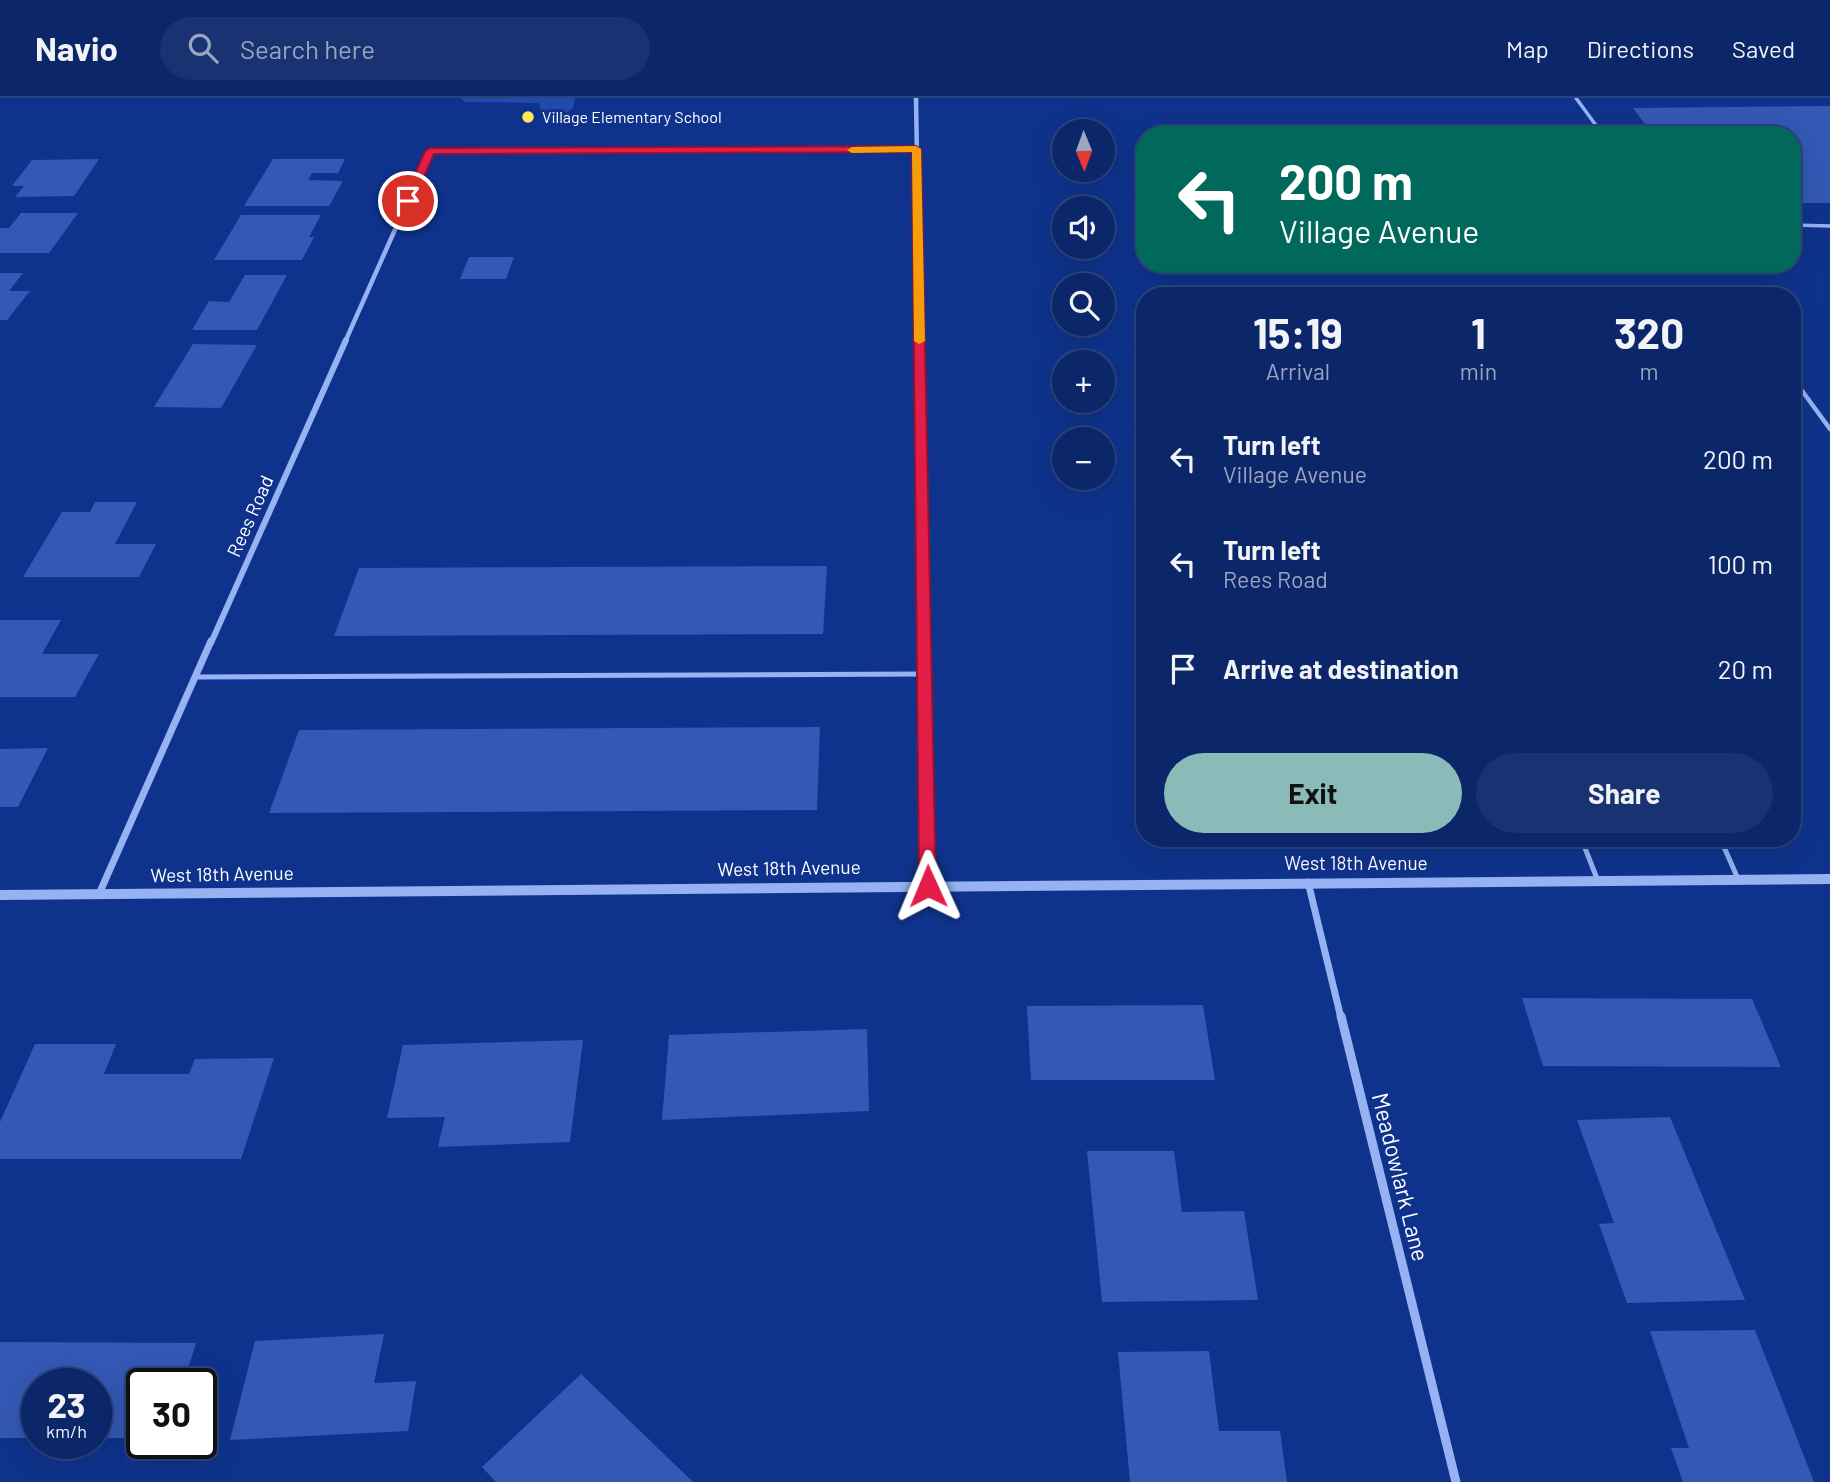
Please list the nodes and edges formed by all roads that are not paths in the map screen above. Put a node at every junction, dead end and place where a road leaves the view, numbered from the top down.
1 (916, 98) edge
2 (1576, 98) edge
3 (1596, 126) edge
4 (916, 149) junction
5 (1801, 225) edge
6 (1830, 226) edge
7 (1801, 389) edge
8 (1830, 429) edge
9 (924, 674) junction
10 (196, 677) junction
11 (1585, 847) edge
12 (1724, 847) edge
13 (1830, 879) edge
14 (1598, 881) junction
15 (1739, 881) junction
16 (1307, 882) junction
17 (928, 886) junction
18 (99, 894) junction
19 (0, 895) edge
20 (1456, 1482) edge

1 - 4 street
2 - 3 lane
4 - 9 street
4 - 10 street, Rees Road
5 - 6 lane
7 - 8 lane
9 - 10 lane
9 - 17 street
10 - 18 street, Rees Road
11 - 14 lane
12 - 15 lane
13 - 15 street, West 18th Avenue
14 - 15 street, West 18th Avenue
14 - 16 street, West 18th Avenue
16 - 17 street, West 18th Avenue
16 - 20 street, Meadowlark Lane
17 - 18 street, West 18th Avenue
18 - 19 street, West 18th Avenue

